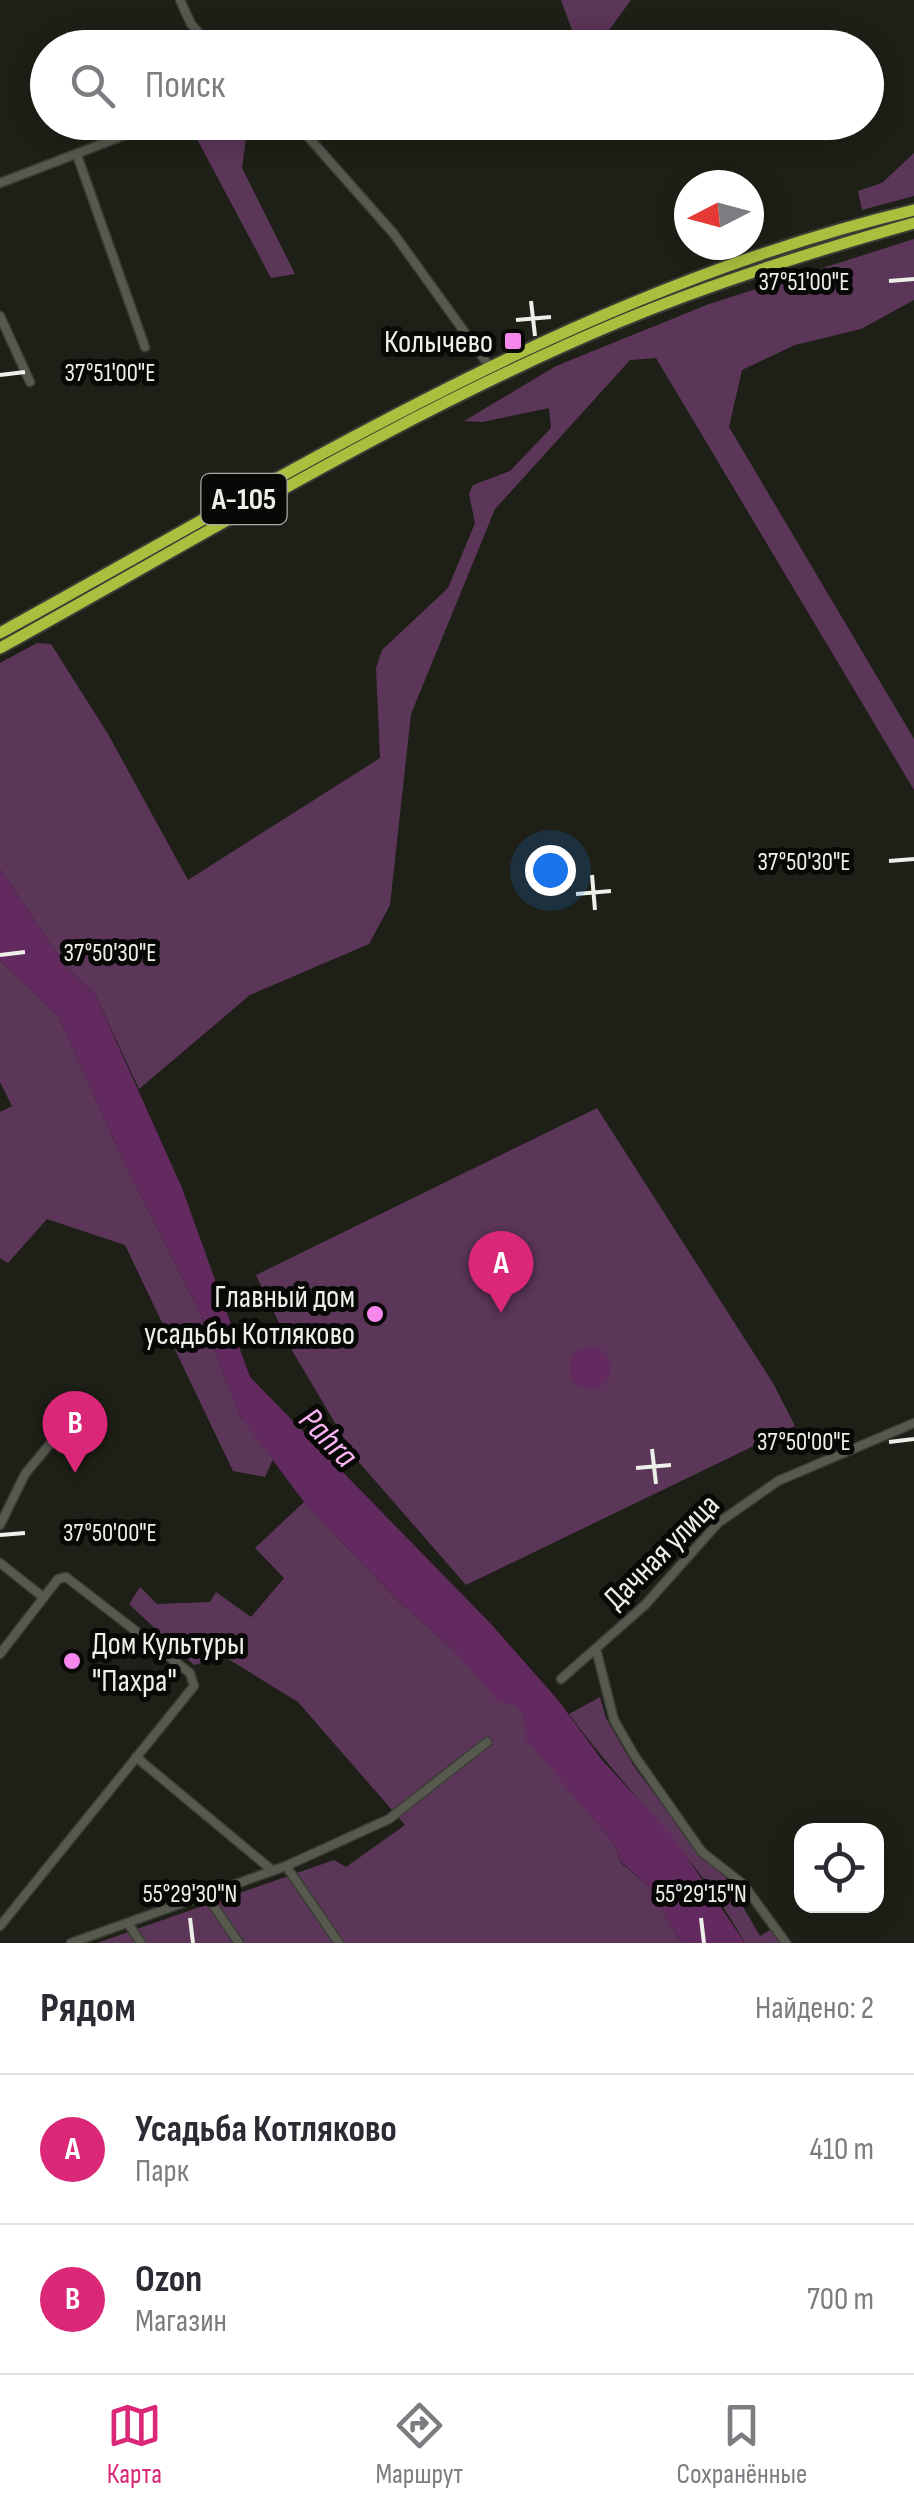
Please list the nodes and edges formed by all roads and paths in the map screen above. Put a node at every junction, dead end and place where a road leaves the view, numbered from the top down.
1 (180, 0) edge
2 (196, 30) edge
3 (114, 140) edge
4 (310, 140) edge
5 (77, 155) junction
6 (0, 183) edge
7 (914, 210) edge
8 (914, 223) edge
9 (0, 316) edge
10 (144, 347) dead end
11 (488, 366) junction
12 (30, 382) dead end
13 (0, 633) edge
14 (0, 648) edge
15 (914, 1423) edge
16 (60, 1432) dead end
17 (0, 1525) edge
18 (0, 1563) edge
19 (43, 1597) junction
20 (596, 1649) junction
21 (0, 1654) edge
22 (561, 1679) dead end
23 (487, 1742) dead end
24 (136, 1757) junction
25 (286, 1866) junction
26 (273, 1871) junction
27 (206, 1894) junction
28 (128, 1923) junction
29 (0, 1926) edge
30 (71, 1943) edge
31 (141, 1943) edge
32 (239, 1943) edge
33 (340, 1943) edge
34 (786, 1943) edge

1 - 2 street
3 - 5 street
4 - 11 street
5 - 6 street
5 - 10 street
7 - 11 highway, А-105
8 - 14 highway, А-105
9 - 12 street
11 - 13 highway, А-105
15 - 20 street, Дачная улица
16 - 17 street
18 - 19 street
19 - 21 street
19 - 24 street
20 - 22 street, Дачная улица
20 - 34 street
23 - 25 street
24 - 26 street
24 - 29 street
25 - 26 street
25 - 33 street
26 - 27 street
27 - 28 street
27 - 32 street
28 - 30 street
28 - 31 street

